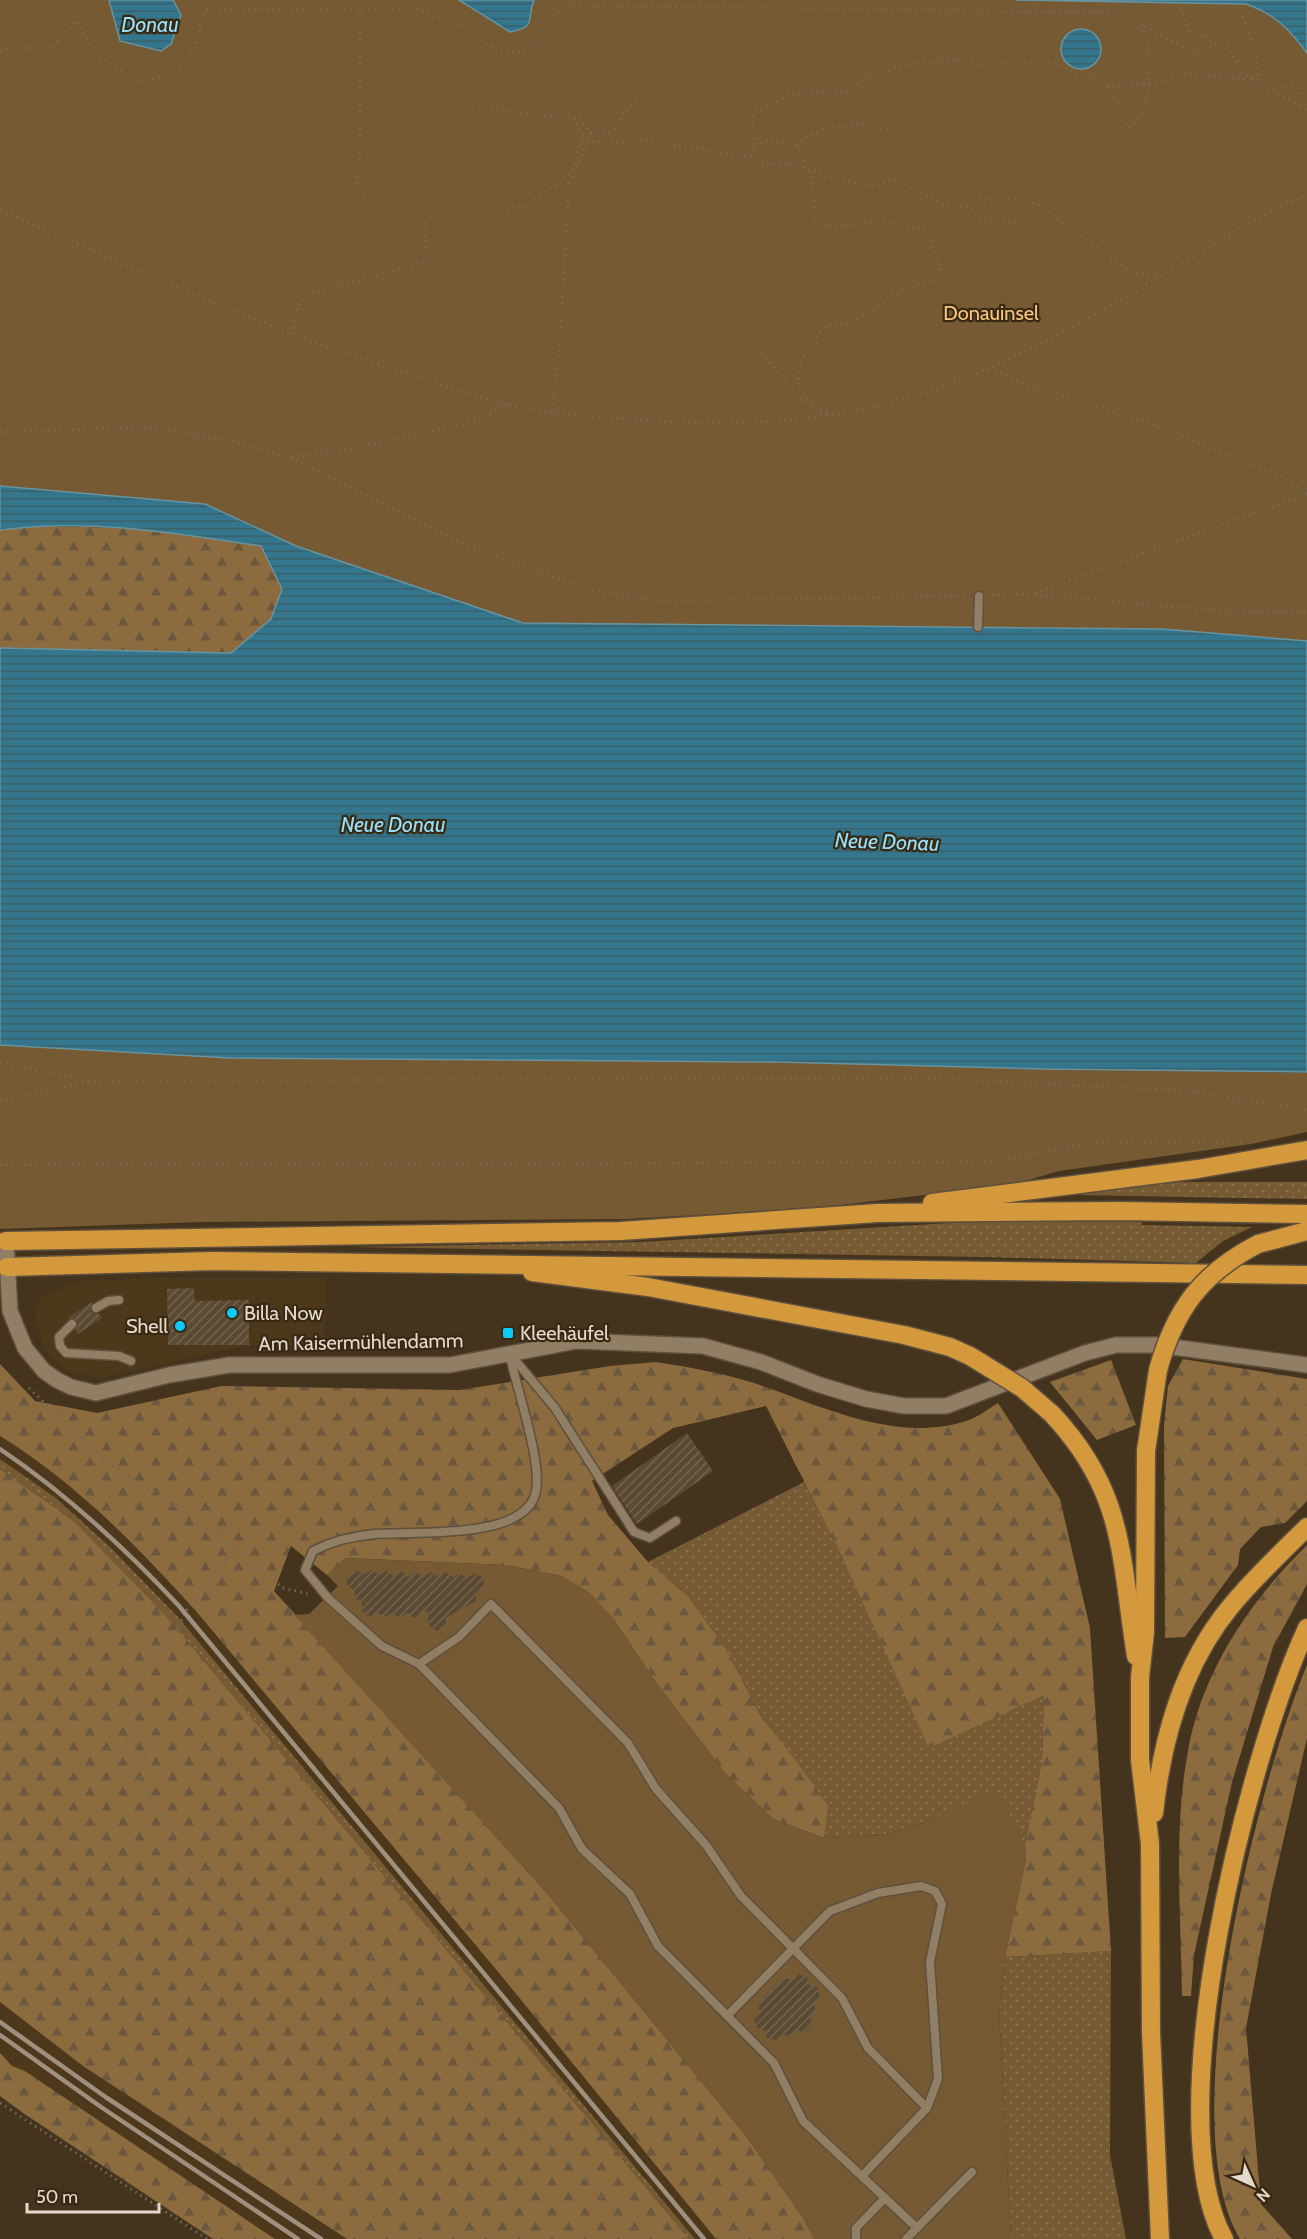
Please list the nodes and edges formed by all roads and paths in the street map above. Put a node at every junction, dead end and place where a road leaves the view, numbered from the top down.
1 (1180, 8) dead end
2 (360, 9) junction
3 (1241, 14) dead end
4 (1141, 23) junction
5 (1214, 44) junction
6 (0, 51) edge
7 (1251, 79) junction
8 (1149, 84) junction
9 (1107, 86) junction
10 (1273, 91) junction
11 (636, 101) dead end
12 (479, 106) dead end
13 (1307, 109) edge
14 (572, 117) junction
15 (903, 127) dead end
16 (591, 133) junction
17 (588, 141) junction
18 (581, 144) junction
19 (754, 145) junction
20 (797, 146) junction
21 (750, 156) junction
22 (808, 167) junction
23 (573, 169) junction
24 (572, 179) junction
25 (1307, 196) edge
26 (967, 207) junction
27 (507, 209) dead end
28 (0, 210) edge
29 (1023, 222) dead end
30 (1162, 276) junction
31 (292, 334) junction
32 (758, 350) dead end
33 (988, 367) junction
34 (507, 405) junction
35 (816, 405) junction
36 (552, 412) junction
37 (830, 415) junction
38 (0, 432) edge
39 (290, 457) junction
40 (1032, 594) junction
41 (979, 596) junction
42 (1307, 612) edge
43 (978, 627) dead end
44 (0, 1063) edge
45 (89, 1081) junction
46 (0, 1101) edge
47 (1307, 1110) edge
48 (1245, 1142) dead end
49 (1307, 1150) edge
50 (0, 1165) edge
51 (877, 1213) junction
52 (1307, 1214) edge
53 (1307, 1231) edge
54 (3, 1241) edge
55 (470, 1263) junction
56 (4, 1267) edge
57 (1307, 1275) edge
58 (119, 1300) dead end
59 (96, 1308) dead end
60 (72, 1324) dead end
61 (509, 1352) junction
62 (131, 1361) dead end
63 (1307, 1365) edge
64 (29, 1388) dead end
65 (676, 1521) dead end
66 (1307, 1527) edge
67 (236, 1548) junction
68 (328, 1598) junction
69 (1307, 1628) edge
70 (419, 1664) junction
71 (1140, 1677) junction
72 (137, 1728) junction
73 (141, 1780) junction
74 (1150, 1844) junction
75 (793, 1949) junction
76 (728, 2015) junction
77 (0, 2103) edge
78 (927, 2108) junction
79 (972, 2172) dead end
80 (862, 2176) junction
81 (885, 2198) junction
82 (917, 2228) junction
83 (207, 2239) edge
84 (638, 2239) edge
85 (856, 2239) edge
86 (906, 2239) edge
87 (1160, 2239) edge
88 (1224, 2239) edge

1 - 5 path
2 - 4 path
2 - 6 path
2 - 31 path
3 - 7 path
4 - 5 path
4 - 8 path
5 - 7 path
7 - 8 path
7 - 10 path
8 - 9 path
8 - 9 path
9 - 19 path
10 - 13 path
10 - 13 path
11 - 16 path
12 - 14 path
14 - 16 path
14 - 18 path
15 - 20 path
16 - 17 path
17 - 18 path
17 - 21 path
17 - 24 path
18 - 23 path
19 - 20 path
19 - 21 path
20 - 22 path
21 - 22 path
22 - 26 path
22 - 35 path
23 - 24 path
23 - 27 path
24 - 36 path
25 - 30 path
26 - 29 path
26 - 30 path
28 - 31 path
30 - 33 path
31 - 34 path
32 - 35 path
33 - 37 path
33 - 40 path
34 - 36 path
34 - 39 path
35 - 37 path
36 - 37 path
38 - 39 path
39 - 41 path
40 - 41 path
40 - 42 path
41 - 43 lane
44 - 45 path
45 - 46 path
45 - 47 path
48 - 50 path
49 - 51 highway
51 - 52 highway
51 - 54 highway
53 - 71 highway, bridge
54 - 56 street, Am Kaisermühlendamm
55 - 56 highway
55 - 57 highway
55 - 71 highway, bridge
56 - 61 street, Am Kaisermühlendamm
58 - 59 lane
60 - 62 lane
61 - 63 street, Am Kaisermühlendamm
61 - 65 lane
61 - 68 lane
64 - 67 path
66 - 74 highway
67 - 68 path
67 - 72 path
68 - 70 lane
69 - 88 highway
70 - 75 lane
70 - 76 lane
71 - 74 highway
72 - 73 path
72 - 73 path
73 - 84 path
74 - 87 highway
75 - 76 lane
75 - 78 lane
75 - 78 lane
76 - 80 lane
77 - 83 path
78 - 80 lane
79 - 82 lane
80 - 81 lane
81 - 82 lane
81 - 85 lane
82 - 86 lane

